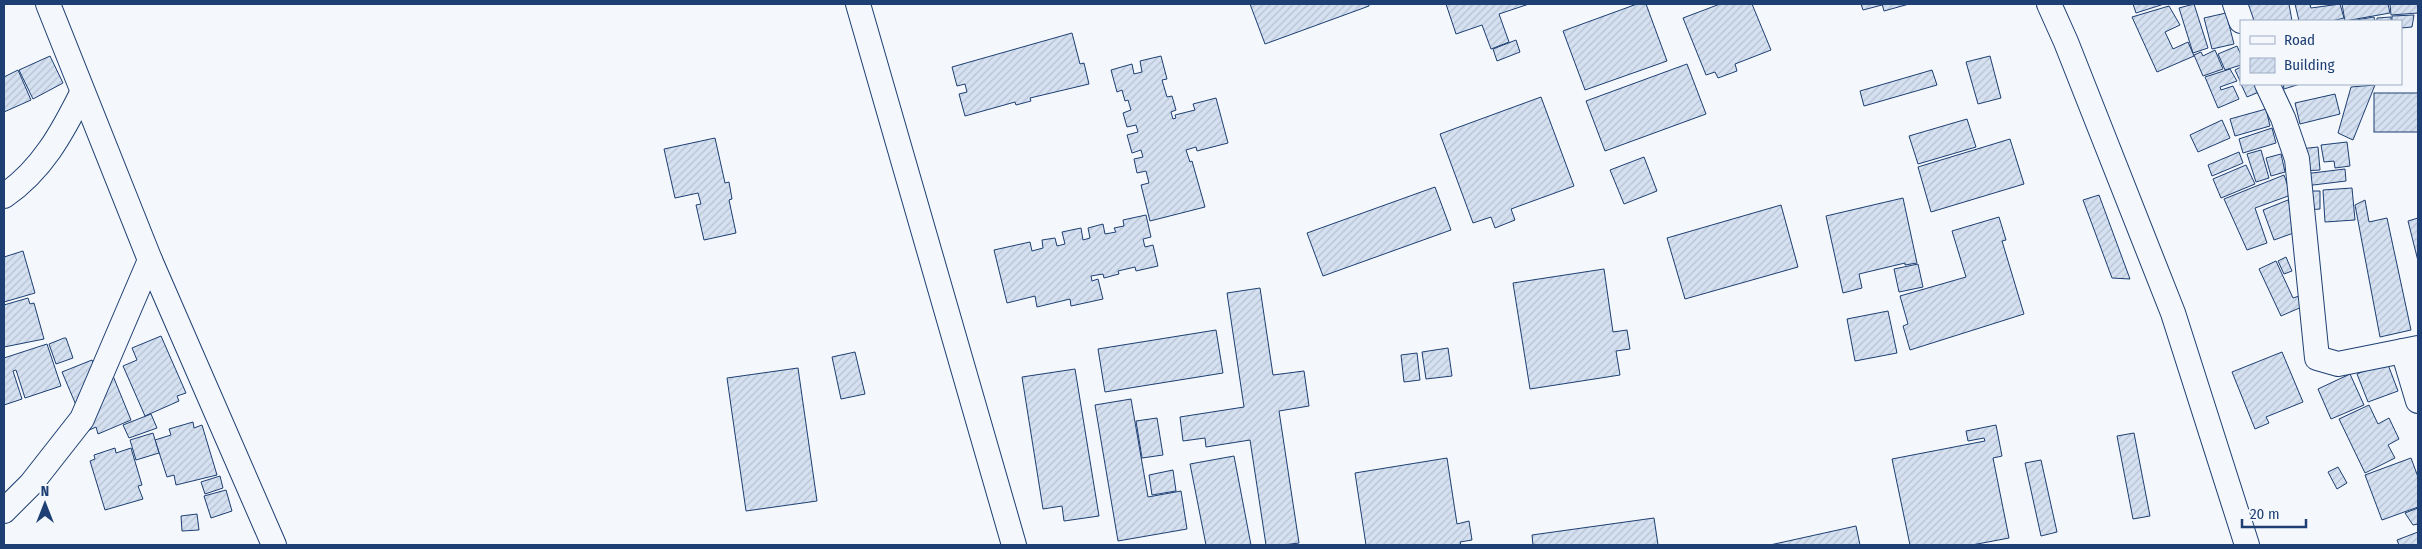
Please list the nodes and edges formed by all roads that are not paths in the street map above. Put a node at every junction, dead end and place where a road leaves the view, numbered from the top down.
1 (48, 4) edge
2 (858, 4) edge
3 (2049, 4) edge
4 (2235, 4) edge
5 (2241, 20) edge
6 (2267, 85) edge
7 (82, 93) junction
8 (4, 196) edge
9 (150, 260) junction
10 (2411, 349) edge
11 (2418, 401) edge
12 (4, 511) edge
13 (274, 545) edge
14 (1014, 545) edge
15 (2247, 545) edge

1 - 7 street
2 - 14 street
3 - 15 street
4 - 5 street
6 - 10 street
7 - 8 street
7 - 9 street
9 - 12 street
9 - 13 street
10 - 11 street

